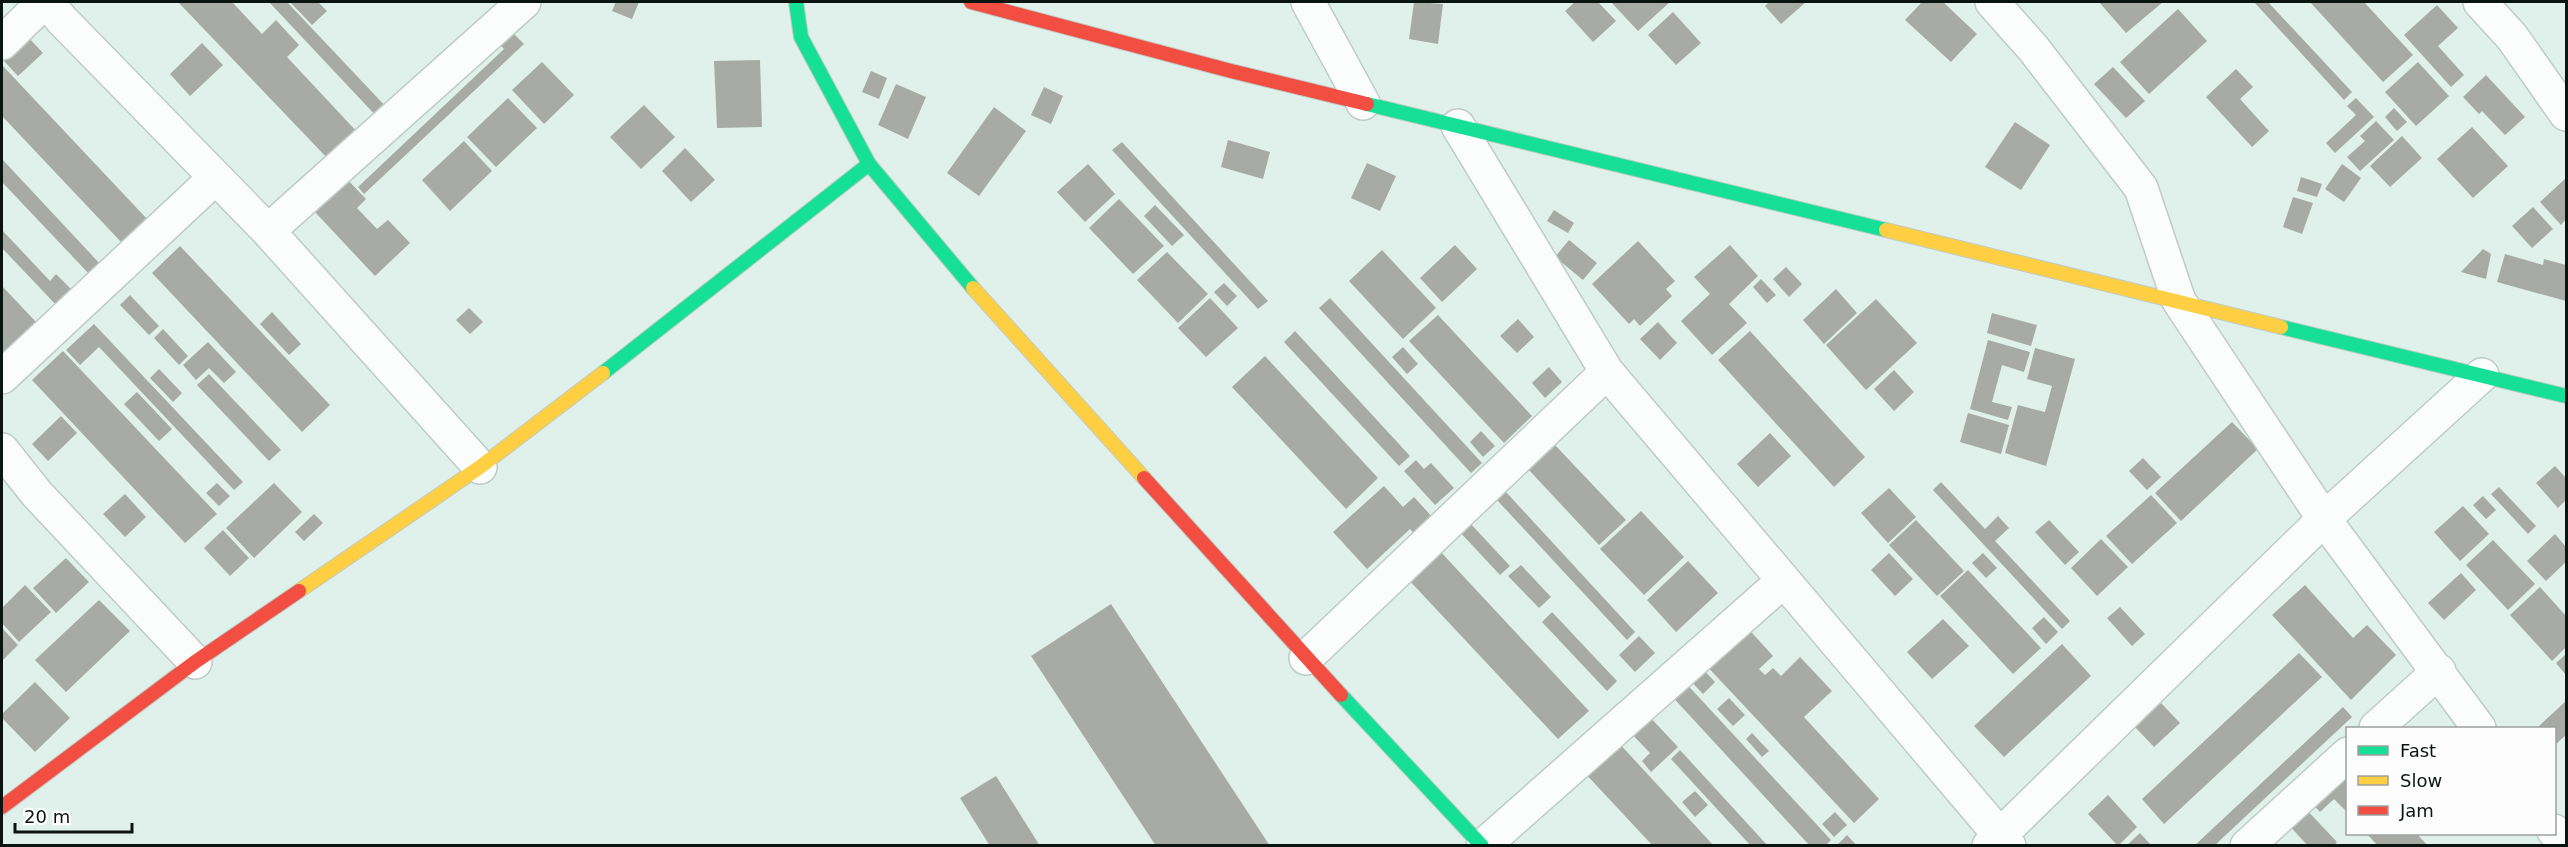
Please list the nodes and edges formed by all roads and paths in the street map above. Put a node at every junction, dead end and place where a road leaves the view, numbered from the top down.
1 (46, 2) edge
2 (524, 2) edge
3 (796, 2) edge
4 (971, 2) edge
5 (1308, 2) edge
6 (1992, 2) edge
7 (2480, 2) edge
8 (2, 43) edge
9 (1363, 103) junction
10 (2566, 114) edge
11 (1458, 126) junction
12 (869, 164) junction
13 (214, 178) junction
14 (268, 231) junction
15 (2179, 302) junction
16 (1607, 372) junction
17 (2482, 375) junction
18 (2, 377) edge
19 (2566, 396) edge
20 (2, 450) edge
21 (480, 467) junction
22 (2324, 519) junction
23 (1783, 581) junction
24 (1306, 658) junction
25 (195, 662) junction
26 (2439, 671) junction
27 (2378, 727) edge
28 (2479, 727) edge
29 (2346, 756) edge
30 (2, 807) edge
31 (1999, 842) edge
32 (1482, 846) edge
33 (2247, 846) edge

1 - 8 street
1 - 13 street
2 - 14 street
3 - 12 street
4 - 9 street
5 - 9 street
6 - 15 street
7 - 10 street
9 - 11 street
11 - 15 street
11 - 16 street
12 - 21 street
12 - 24 street
13 - 14 street
13 - 18 street
14 - 21 street
15 - 17 street
15 - 22 street
16 - 23 street
16 - 24 street
17 - 19 street
17 - 22 street
20 - 25 street
21 - 25 street
22 - 26 street
22 - 31 street
23 - 31 street
23 - 32 street
24 - 32 street
25 - 30 street
26 - 27 street
26 - 28 street
29 - 33 street

